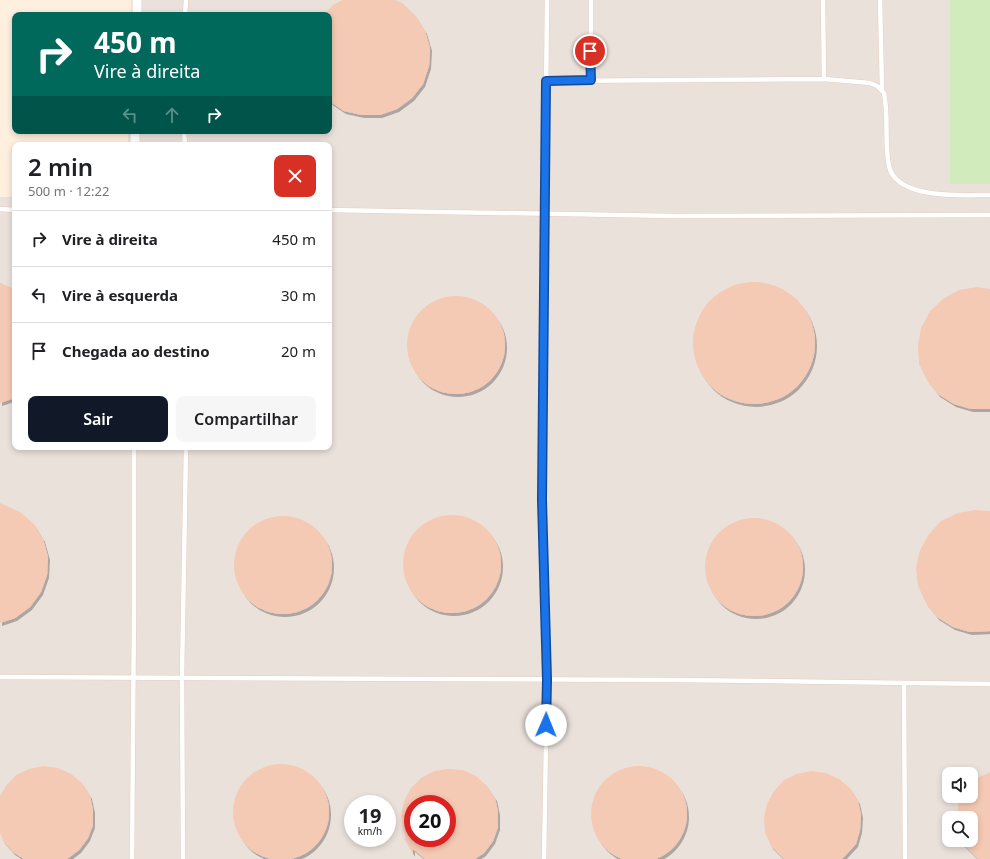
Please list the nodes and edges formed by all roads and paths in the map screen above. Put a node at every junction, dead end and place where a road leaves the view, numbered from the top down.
1 (137, 0) edge
2 (186, 0) edge
3 (547, 0) edge
4 (591, 0) edge
5 (823, 0) edge
6 (880, 0) edge
7 (137, 12) edge
8 (185, 12) edge
9 (824, 79) junction
10 (591, 80) junction
11 (546, 81) junction
12 (882, 89) junction
13 (990, 195) edge
14 (0, 210) edge
15 (12, 210) edge
16 (332, 210) edge
17 (545, 213) junction
18 (990, 215) edge
19 (134, 450) edge
20 (186, 450) edge
21 (0, 677) edge
22 (134, 677) junction
23 (182, 677) junction
24 (547, 680) junction
25 (904, 683) junction
26 (990, 684) edge
27 (132, 859) edge
28 (183, 859) edge
29 (544, 859) edge
30 (905, 859) edge

1 - 7 street
2 - 8 lane
3 - 11 lane
4 - 10 lane
5 - 9 lane
6 - 12 lane
9 - 10 lane
9 - 12 lane
10 - 11 lane
11 - 17 lane
12 - 13 lane
14 - 15 lane
16 - 17 lane
17 - 18 lane
17 - 24 lane
19 - 22 lane
20 - 23 lane
21 - 22 lane
22 - 23 lane
22 - 27 lane
23 - 24 lane
23 - 28 lane
24 - 25 lane
24 - 29 lane
25 - 26 lane
25 - 30 lane

